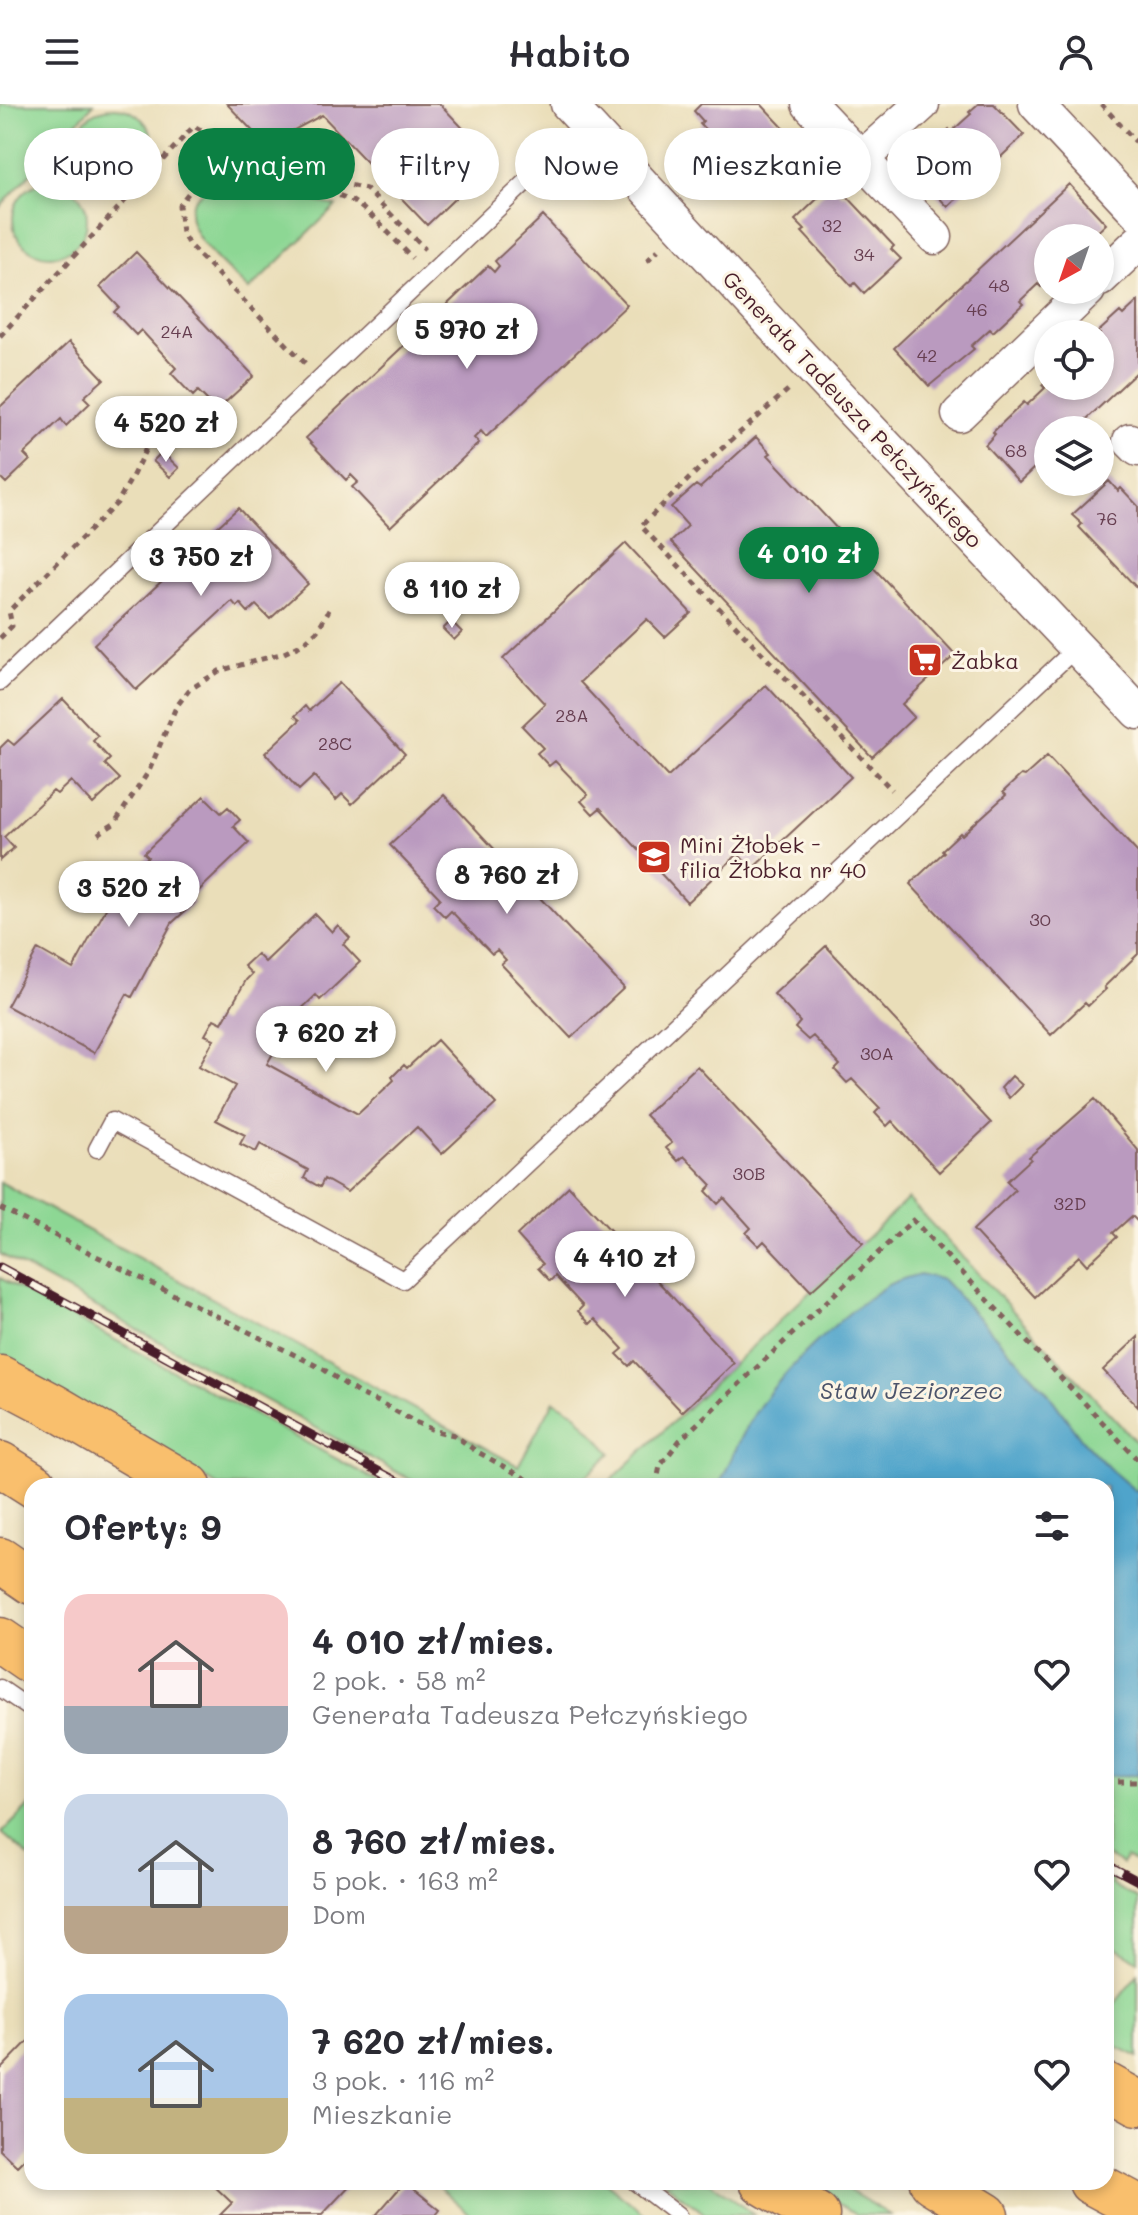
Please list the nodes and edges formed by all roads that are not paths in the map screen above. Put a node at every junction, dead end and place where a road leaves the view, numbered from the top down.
1 (809, 104) edge
2 (922, 104) edge
3 (1036, 104) edge
4 (578, 114) edge
5 (832, 128) edge
6 (871, 150) edge
7 (871, 170) edge
8 (1138, 213) edge
9 (935, 237) dead end
10 (1138, 243) edge
11 (1114, 266) edge
12 (1073, 304) edge
13 (959, 414) dead end
14 (1077, 647) junction
15 (0, 682) edge
16 (1138, 712) edge
17 (97, 1149) dead end
18 (0, 1378) edge
19 (0, 1464) edge
20 (175, 1478) edge
21 (24, 1479) edge
22 (0, 1560) edge
23 (24, 1576) edge
24 (0, 1640) edge
25 (24, 1656) edge
26 (0, 1688) edge
27 (24, 1704) edge
28 (1114, 2090) edge
29 (1138, 2103) edge
30 (645, 2190) edge
31 (775, 2190) edge
32 (945, 2190) edge
33 (1106, 2190) edge
34 (1138, 2207) edge
35 (678, 2215) edge
36 (817, 2215) edge
37 (986, 2215) edge

1 - 5 street
2 - 6 street
3 - 8 street
4 - 14 street, Generała Tadeusza Pełczyńskiego
4 - 15 lane
7 - 9 street
10 - 11 street
12 - 13 street
14 - 16 street, Generała Tadeusza Pełczyńskiego
14 - 17 lane
18 - 20 highway
19 - 21 highway
22 - 23 highway
24 - 25 highway
26 - 27 lane
28 - 29 highway
30 - 35 lane
31 - 36 highway
32 - 37 highway
33 - 34 highway

